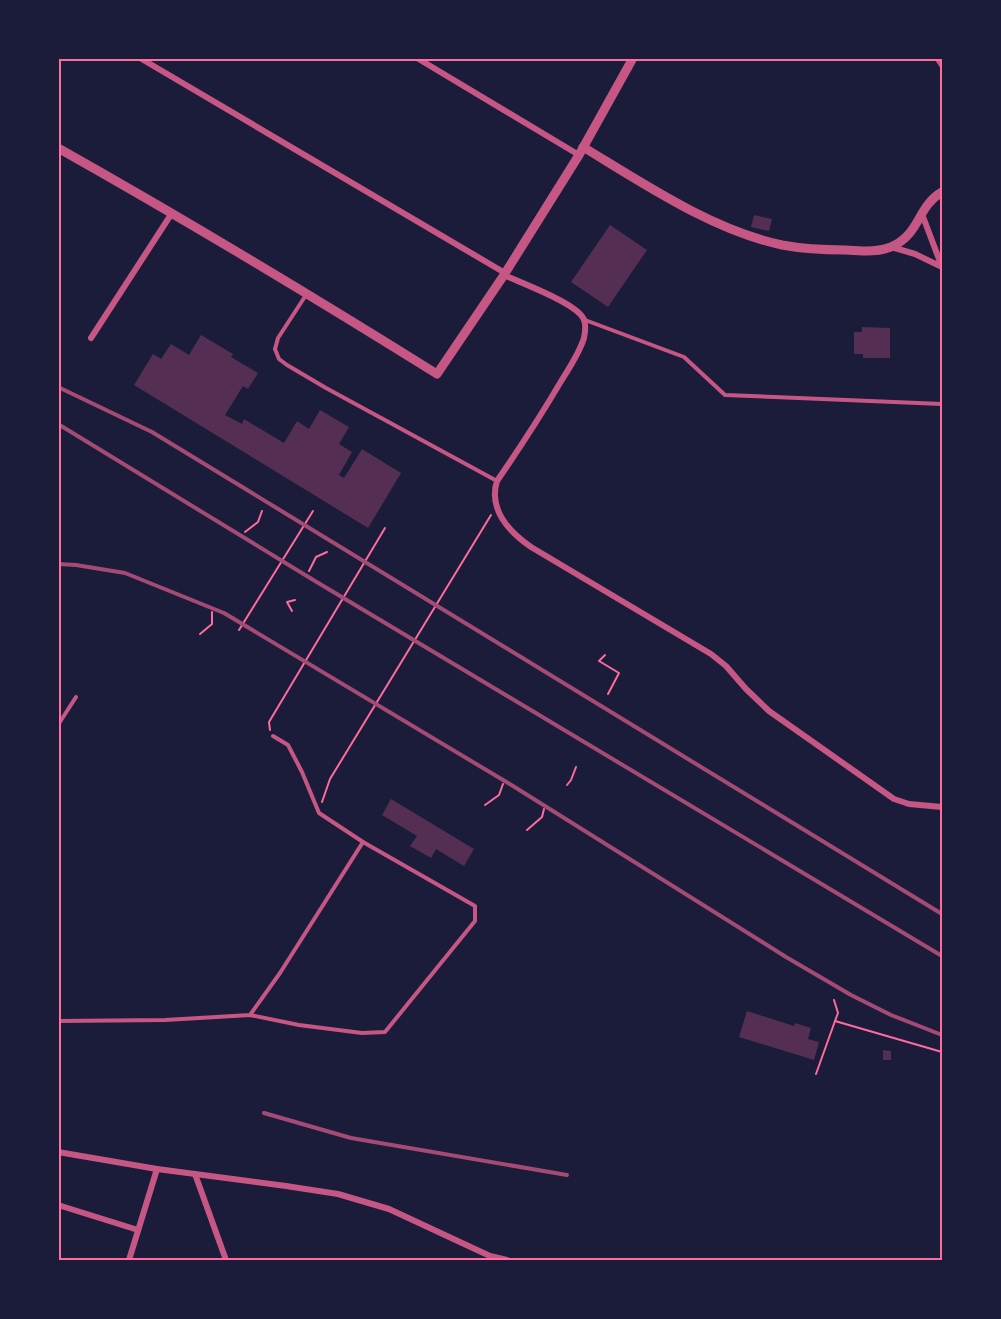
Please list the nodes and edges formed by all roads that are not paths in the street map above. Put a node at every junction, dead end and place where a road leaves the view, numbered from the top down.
1 (140, 58) edge
2 (417, 58) edge
3 (633, 58) edge
4 (936, 58) edge
5 (942, 67) edge
6 (58, 148) edge
7 (581, 151) junction
8 (942, 192) edge
9 (172, 213) junction
10 (922, 213) junction
11 (891, 247) junction
12 (942, 268) edge
13 (505, 274) junction
14 (308, 293) junction
15 (585, 321) junction
16 (91, 338) dead end
17 (942, 404) edge
18 (497, 481) junction
19 (76, 697) dead end
20 (58, 725) edge
21 (273, 736) dead end
22 (942, 807) edge
23 (363, 842) junction
24 (250, 1015) junction
25 (58, 1021) edge
26 (58, 1152) edge
27 (157, 1169) junction
28 (195, 1174) junction
29 (58, 1204) edge
30 (138, 1230) junction
31 (129, 1260) edge
32 (226, 1260) edge
33 (507, 1260) edge

1 - 13 street
2 - 7 street
3 - 7 street
4 - 5 lane
6 - 9 street
7 - 11 street
7 - 13 street
8 - 10 street
9 - 14 street
9 - 16 street
10 - 11 street
10 - 12 street
11 - 12 street
13 - 14 street
13 - 15 street
14 - 18 lane
15 - 17 lane
15 - 18 street
18 - 22 street
19 - 20 lane
21 - 23 lane
23 - 24 lane
23 - 24 lane
24 - 25 lane
26 - 27 street
27 - 28 street
27 - 30 street
28 - 32 street
28 - 33 street
29 - 30 street
30 - 31 street

